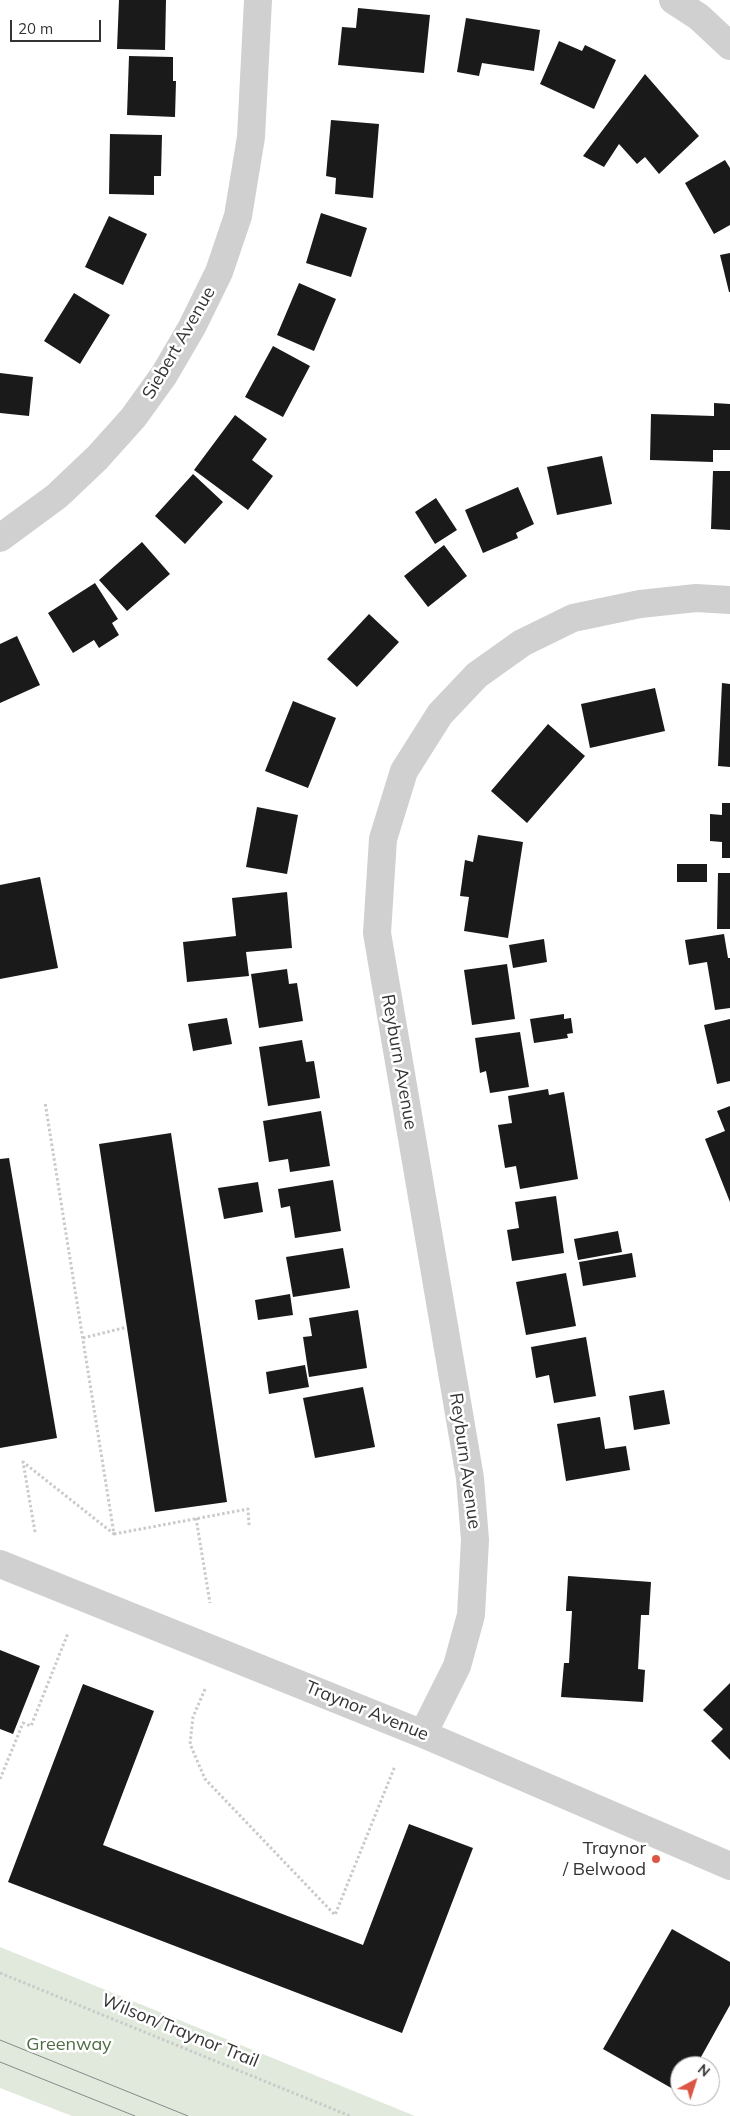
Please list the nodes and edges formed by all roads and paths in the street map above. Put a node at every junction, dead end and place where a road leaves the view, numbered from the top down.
1 (258, 0) edge
2 (673, 0) edge
3 (730, 46) edge
4 (0, 538) edge
5 (730, 600) edge
6 (45, 1102) dead end
7 (127, 1327) dead end
8 (83, 1338) junction
9 (196, 1518) junction
10 (248, 1525) dead end
11 (35, 1532) dead end
12 (114, 1534) junction
13 (0, 1564) edge
14 (210, 1603) dead end
15 (68, 1632) dead end
16 (205, 1688) dead end
17 (423, 1734) junction
18 (395, 1766) dead end
19 (0, 1779) edge
20 (729, 1865) edge
21 (0, 1973) edge
22 (350, 2116) edge

1 - 4 street, Siebert Avenue
2 - 3 street
5 - 17 street, Reyburn Avenue
6 - 8 path
7 - 8 path
8 - 12 path
9 - 10 path
9 - 12 path
9 - 14 path
11 - 12 path
13 - 17 street, Traynor Avenue
15 - 19 path
16 - 18 path
17 - 20 street, Traynor Avenue
21 - 22 path, Wilson/Traynor Trail

